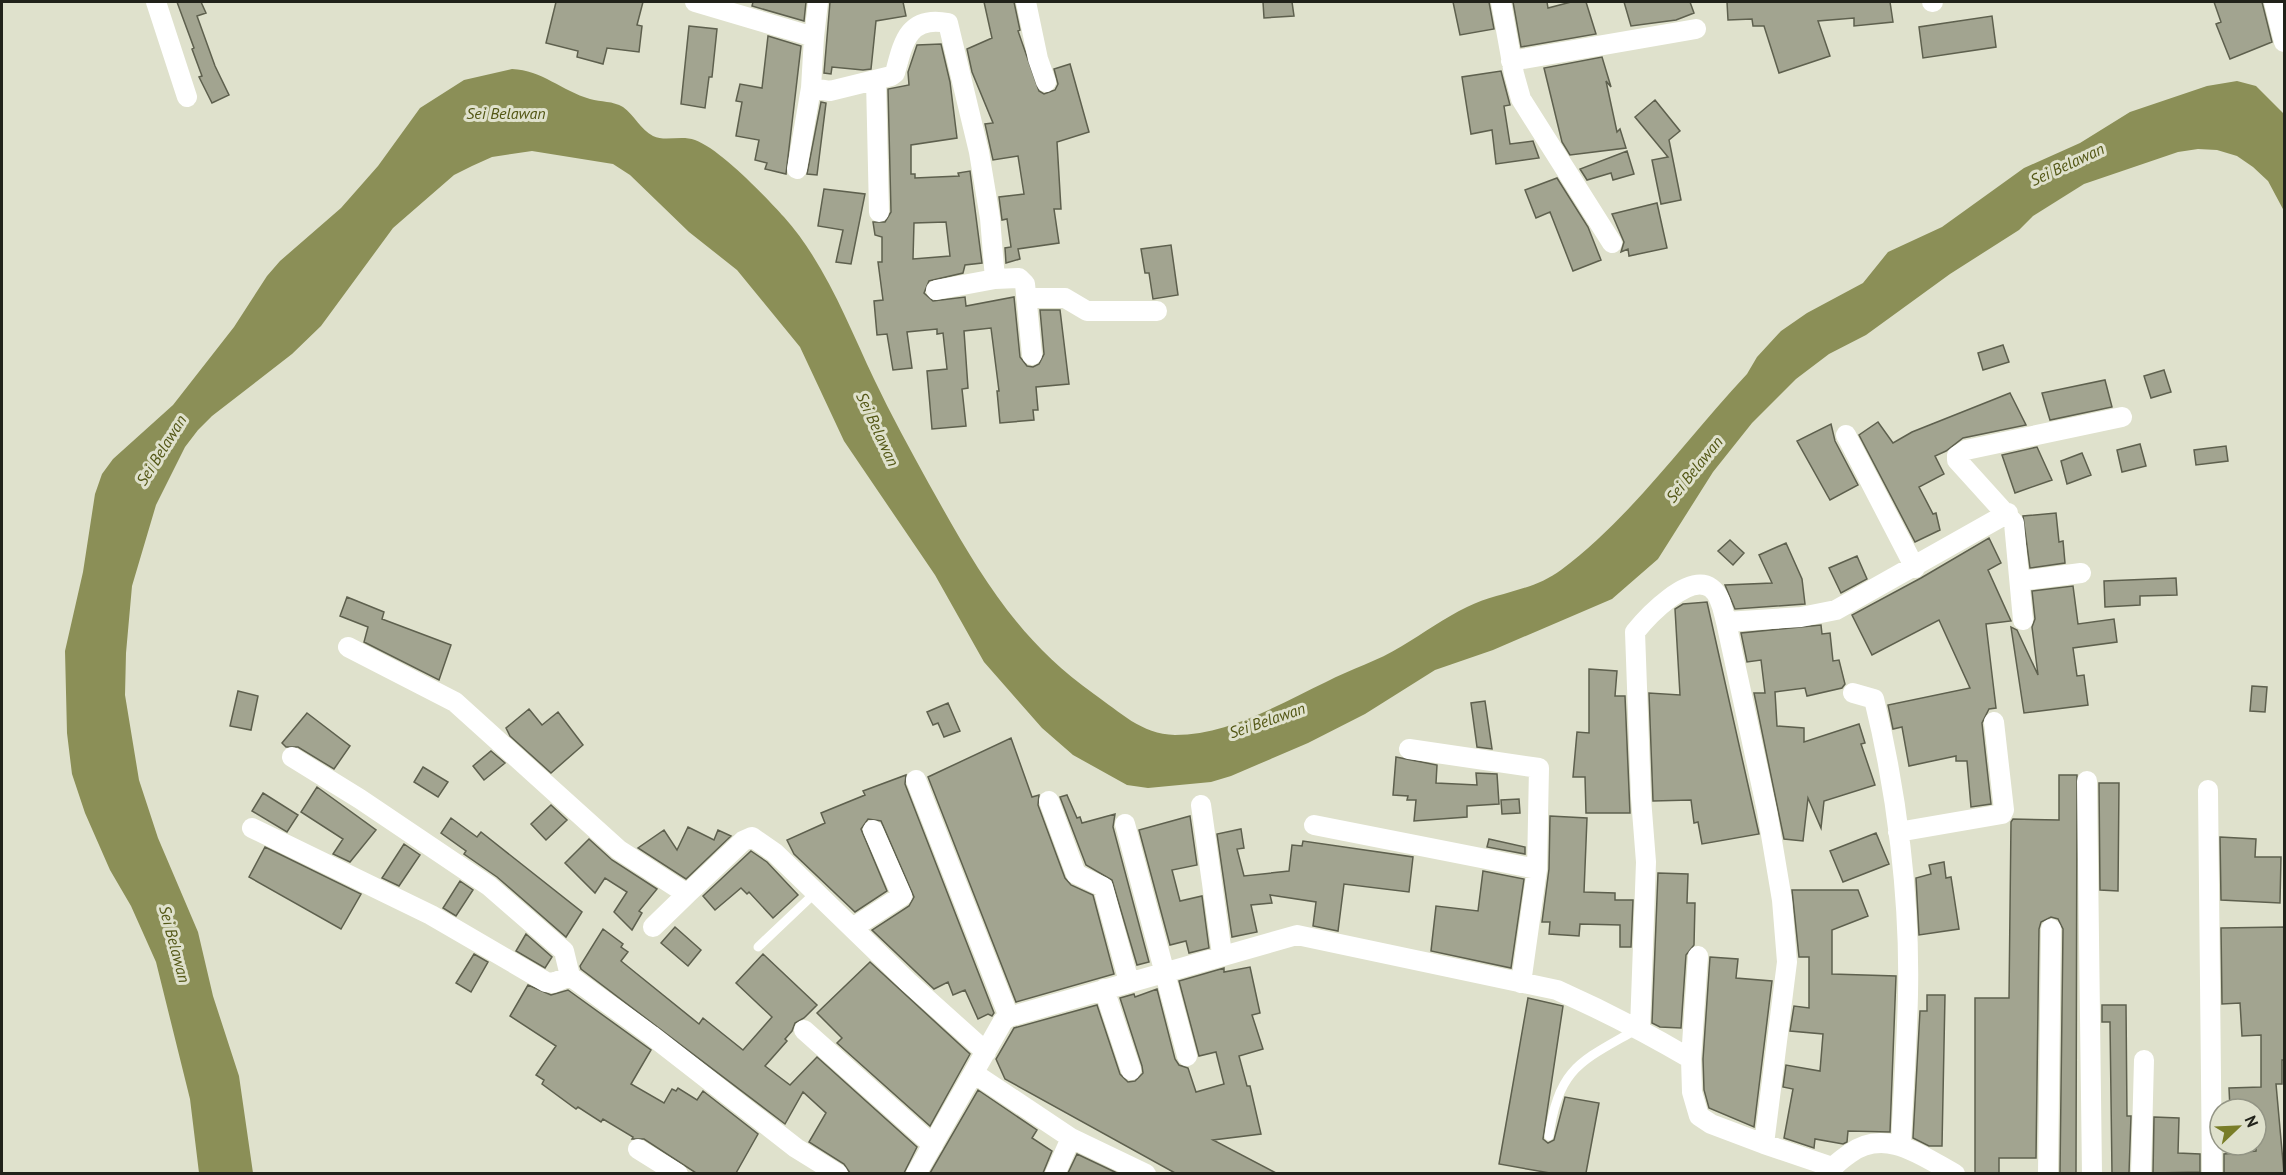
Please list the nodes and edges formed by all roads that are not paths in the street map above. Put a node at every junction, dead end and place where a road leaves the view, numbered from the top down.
1 (156, 2) edge
2 (695, 2) edge
3 (818, 2) edge
4 (1026, 2) edge
5 (1501, 2) edge
6 (2274, 2) edge
7 (1696, 29) dead end
8 (814, 37) junction
9 (2284, 42) edge
10 (1511, 61) junction
11 (876, 80) junction
12 (1046, 82) dead end
13 (811, 88) junction
14 (187, 97) dead end
15 (796, 169) dead end
16 (879, 212) dead end
17 (1612, 243) dead end
18 (995, 279) junction
19 (936, 290) dead end
20 (1027, 298) junction
21 (1157, 311) dead end
22 (1032, 356) dead end
23 (2122, 417) dead end
24 (1846, 435) dead end
25 (2008, 513) junction
26 (1915, 568) junction
27 (2081, 573) dead end
28 (2020, 581) junction
29 (2023, 620) dead end
30 (1726, 622) junction
31 (348, 647) dead end
32 (1853, 693) dead end
33 (1994, 722) dead end
34 (1409, 749) dead end
35 (292, 757) dead end
36 (916, 780) dead end
37 (2087, 781) dead end
38 (2208, 790) dead end
39 (1049, 801) dead end
40 (1201, 805) dead end
41 (1125, 824) dead end
42 (1314, 825) dead end
43 (252, 828) dead end
44 (873, 830) dead end
45 (1898, 832) junction
46 (1538, 869) junction
47 (814, 893) junction
48 (687, 894) junction
49 (653, 927) dead end
50 (854, 927) junction
51 (2051, 929) dead end
52 (758, 948) dead end
53 (1222, 954) junction
54 (1698, 956) dead end
55 (1164, 972) junction
56 (570, 976) junction
57 (1129, 982) junction
58 (1521, 982) junction
59 (1104, 989) junction
60 (1009, 1017) junction
61 (1640, 1028) junction
62 (804, 1030) dead end
63 (986, 1052) junction
64 (1187, 1056) dead end
65 (1691, 1059) junction
66 (2144, 1060) dead end
67 (1131, 1070) dead end
68 (975, 1074) junction
69 (1549, 1136) dead end
70 (1071, 1138) junction
71 (1764, 1144) junction
72 (933, 1145) junction
73 (1901, 1145) junction
74 (638, 1149) dead end
75 (1831, 1170) edge
76 (678, 1173) edge
77 (838, 1173) edge
78 (916, 1173) edge
79 (1055, 1173) edge
80 (1146, 1173) edge
81 (1955, 1173) edge
82 (2048, 1173) edge
83 (2092, 1173) edge
84 (2141, 1173) edge
85 (2212, 1173) edge

1 - 14 street
2 - 8 street
3 - 8 street
4 - 12 street
5 - 10 street
6 - 9 street
7 - 10 street
8 - 13 street
10 - 17 street
11 - 13 street
11 - 16 street
11 - 18 street
13 - 15 street
18 - 19 street
18 - 20 street
20 - 21 street
20 - 22 street
23 - 25 street
24 - 26 street
25 - 26 street
25 - 28 street
26 - 30 street
27 - 28 street
28 - 29 street
30 - 61 street
30 - 71 street
31 - 48 street
32 - 45 street
33 - 45 street
34 - 46 street
35 - 56 street
36 - 60 street
37 - 83 street
38 - 85 street
39 - 57 street
40 - 53 street
41 - 55 street
42 - 46 street
43 - 56 street
44 - 50 street
45 - 73 street
46 - 58 street
47 - 48 street
47 - 50 street
47 - 52 lane
48 - 49 street
50 - 63 street
51 - 82 street
53 - 55 street
53 - 58 street
54 - 65 street
55 - 57 street
55 - 64 street
56 - 77 street
57 - 59 street
58 - 61 street
59 - 60 street
59 - 67 street
60 - 63 street
61 - 65 street
61 - 69 lane
62 - 72 street
63 - 68 street
65 - 71 street
66 - 84 street
68 - 70 street
68 - 72 street
70 - 79 street
70 - 80 street
71 - 75 street
72 - 78 street
73 - 75 street
73 - 81 street
74 - 76 street

